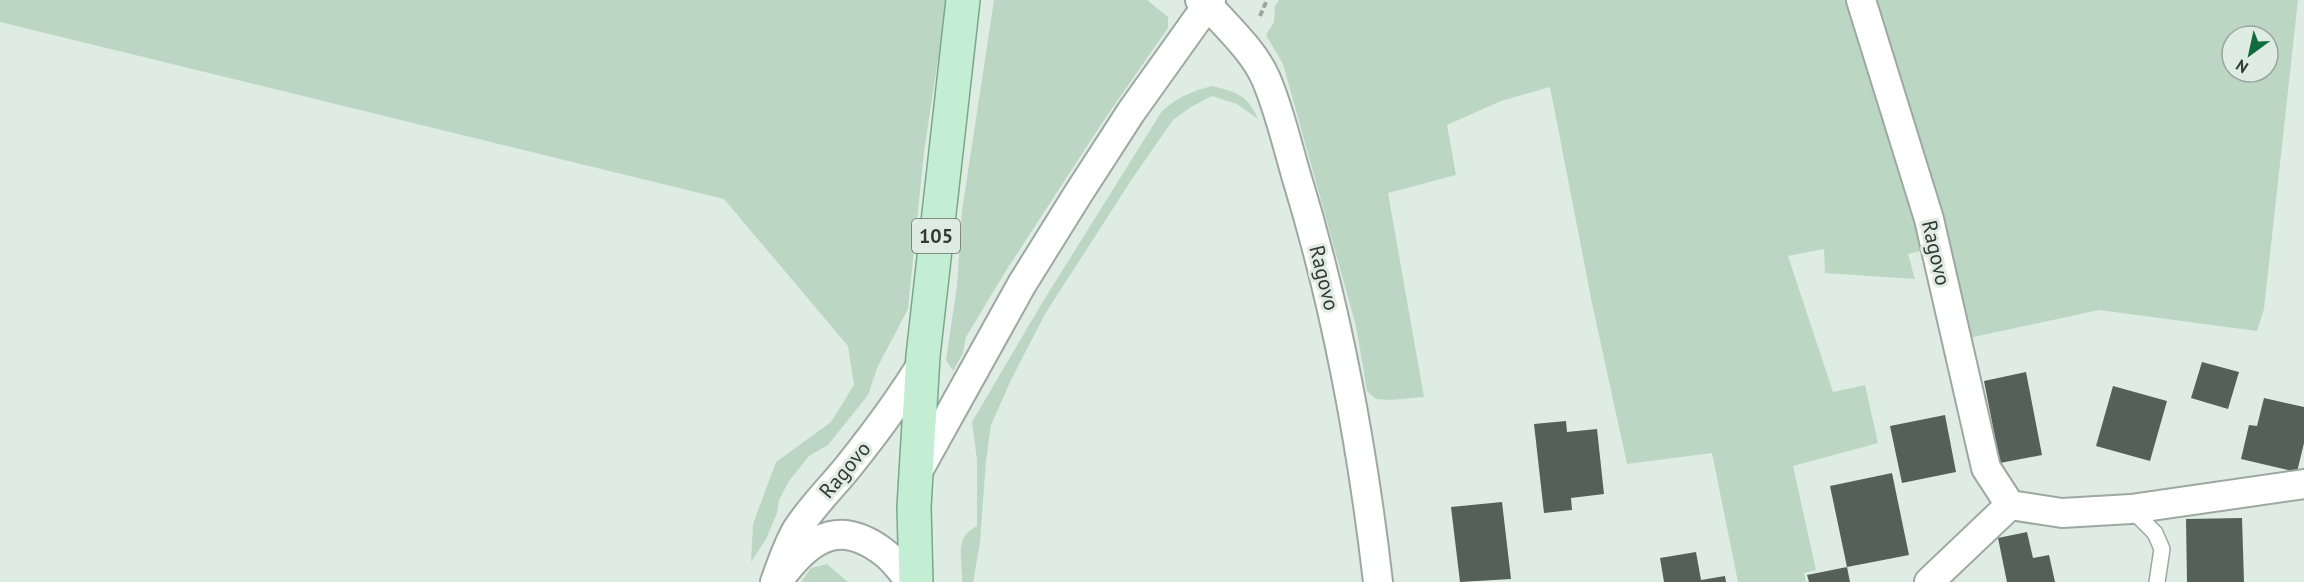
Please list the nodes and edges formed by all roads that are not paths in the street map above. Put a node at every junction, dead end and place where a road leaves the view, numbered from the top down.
1 (963, 0) edge
2 (1861, 0) edge
3 (1206, 1) edge
4 (923, 362) junction
5 (917, 473) junction
6 (2304, 484) edge
7 (2010, 505) junction
8 (2131, 509) junction
9 (776, 582) edge
10 (911, 582) edge
11 (916, 582) edge
12 (1378, 582) edge
13 (1929, 582) edge
14 (2157, 582) edge

1 - 4 main road, 105
2 - 7 street, Ragovo
3 - 5 street
3 - 12 street, Ragovo
4 - 5 main road, 105
4 - 9 street, Ragovo
5 - 11 main road, 105
6 - 8 street
7 - 8 street
7 - 13 street
8 - 14 lane
9 - 10 street, Ragovo

